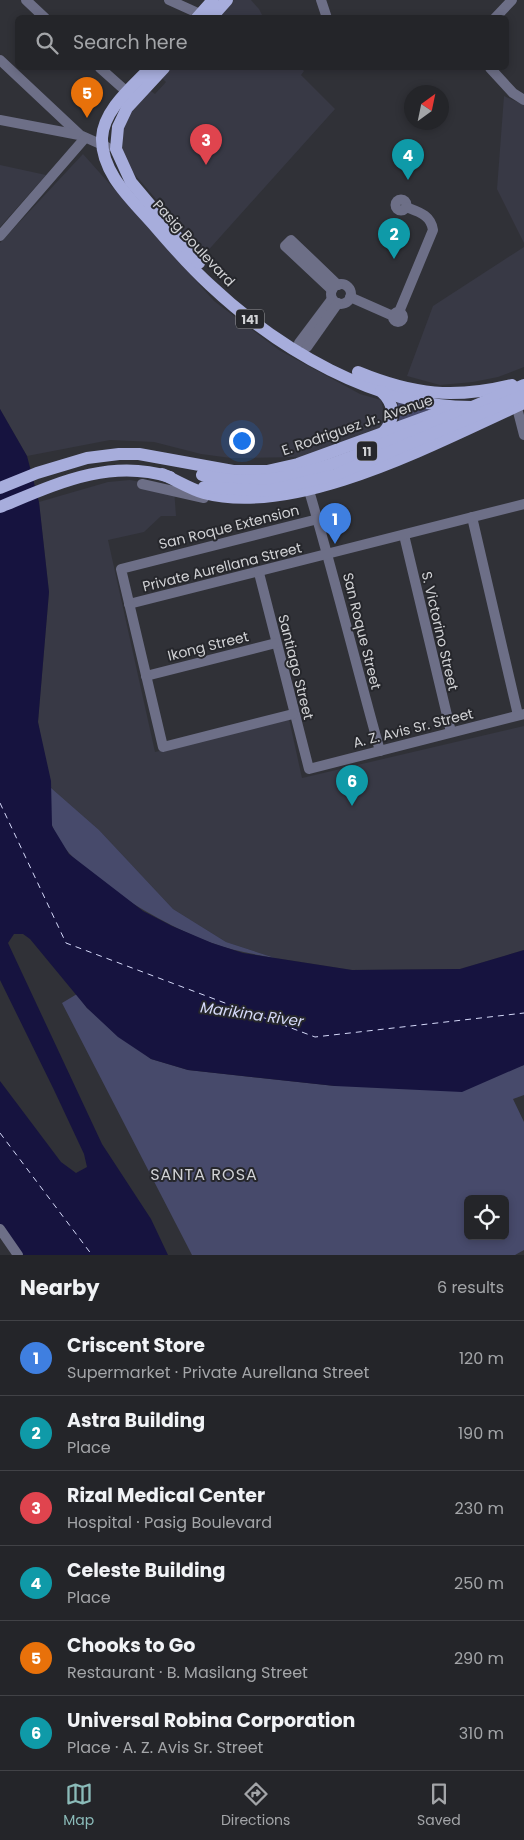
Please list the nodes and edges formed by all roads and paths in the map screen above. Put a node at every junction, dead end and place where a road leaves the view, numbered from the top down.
1 (26, 0) edge
2 (169, 0) edge
3 (213, 0) edge
4 (227, 0) edge
5 (321, 0) edge
6 (512, 0) edge
7 (42, 15) edge
8 (201, 15) edge
9 (204, 15) edge
10 (204, 15) edge
11 (326, 15) edge
12 (498, 15) edge
13 (0, 60) edge
14 (102, 70) edge
15 (148, 70) edge
16 (162, 70) edge
17 (492, 70) edge
18 (127, 92) junction
19 (524, 100) edge
20 (0, 120) edge
21 (82, 136) junction
22 (102, 146) junction
23 (116, 149) junction
24 (406, 207) dead end
25 (0, 236) edge
26 (335, 294) junction
27 (350, 297) junction
28 (303, 345) junction
29 (524, 380) edge
30 (518, 385) edge
31 (381, 390) junction
32 (524, 394) edge
33 (520, 405) edge
34 (454, 407) junction
35 (522, 420) edge
36 (524, 435) edge
37 (377, 436) junction
38 (404, 457) junction
39 (165, 459) junction
40 (162, 474) junction
41 (142, 484) dead end
42 (0, 488) edge
43 (310, 494) junction
44 (524, 504) edge
45 (0, 507) edge
46 (472, 517) junction
47 (318, 519) junction
48 (404, 535) junction
49 (329, 554) junction
50 (259, 573) junction
51 (129, 604) junction
52 (276, 643) junction
53 (146, 676) junction
54 (293, 714) junction
55 (521, 715) edge
56 (451, 732) junction
57 (380, 750) junction
58 (309, 769) joint
59 (0, 1229) edge
60 (18, 1255) edge

1 - 7 street
2 - 8 street
3 - 9 main road
4 - 10 main road
5 - 11 street
6 - 12 street
13 - 21 street
14 - 18 street
15 - 18 main road
16 - 23 main road
17 - 19 street
18 - 22 main road
20 - 21 street
21 - 22 street
21 - 25 street
22 - 23 street
22 - 31 main road, Pasig Boulevard / 141
23 - 28 main road, Pasig Boulevard / 141
24 - 27 street
26 - 26 street
26 - 27 street
26 - 27 street
26 - 28 street
28 - 30 main road, Pasig Boulevard / 141
29 - 30 main road, E. Rodriguez Jr. Avenue / 141
30 - 33 street
30 - 34 main road, E. Rodriguez Jr. Avenue / 141
30 - 39 main road, 11, bridge
31 - 34 main road, Pasig Boulevard / 141
31 - 37 main road
32 - 40 main road, 11, bridge
33 - 34 main road, Pasig Boulevard / 141
33 - 35 street
33 - 38 main road
34 - 37 main road, E. Rodriguez Jr. Avenue / 141
35 - 36 street
37 - 39 main road, E. Rodriguez Jr. Avenue / 141
38 - 40 main road
38 - 43 street, San Roque Extension
39 - 42 main road, 11
40 - 45 main road, 11
41 - 43 street, San Roque Extension
43 - 47 street, San Roque Extension
44 - 46 street, Private Aurellana Street
46 - 48 street, Private Aurellana Street
46 - 55 street
47 - 49 street, San Roque Street
47 - 51 street, San Roque Extension
48 - 49 street, Private Aurellana Street
48 - 56 street, S. Victorino Street
49 - 50 street, Private Aurellana Street
49 - 57 street, San Roque Street
50 - 51 street, Private Aurellana Street
50 - 52 street, Santiago Street
51 - 53 street
52 - 53 street, Ikong Street
52 - 54 street, Santiago Street
53 - 54 street
54 - 58 street, Santiago Street
55 - 56 street, A. Z. Avis Sr. Street
56 - 57 street, A. Z. Avis Sr. Street
57 - 58 street, A. Z. Avis Sr. Street
59 - 60 street

